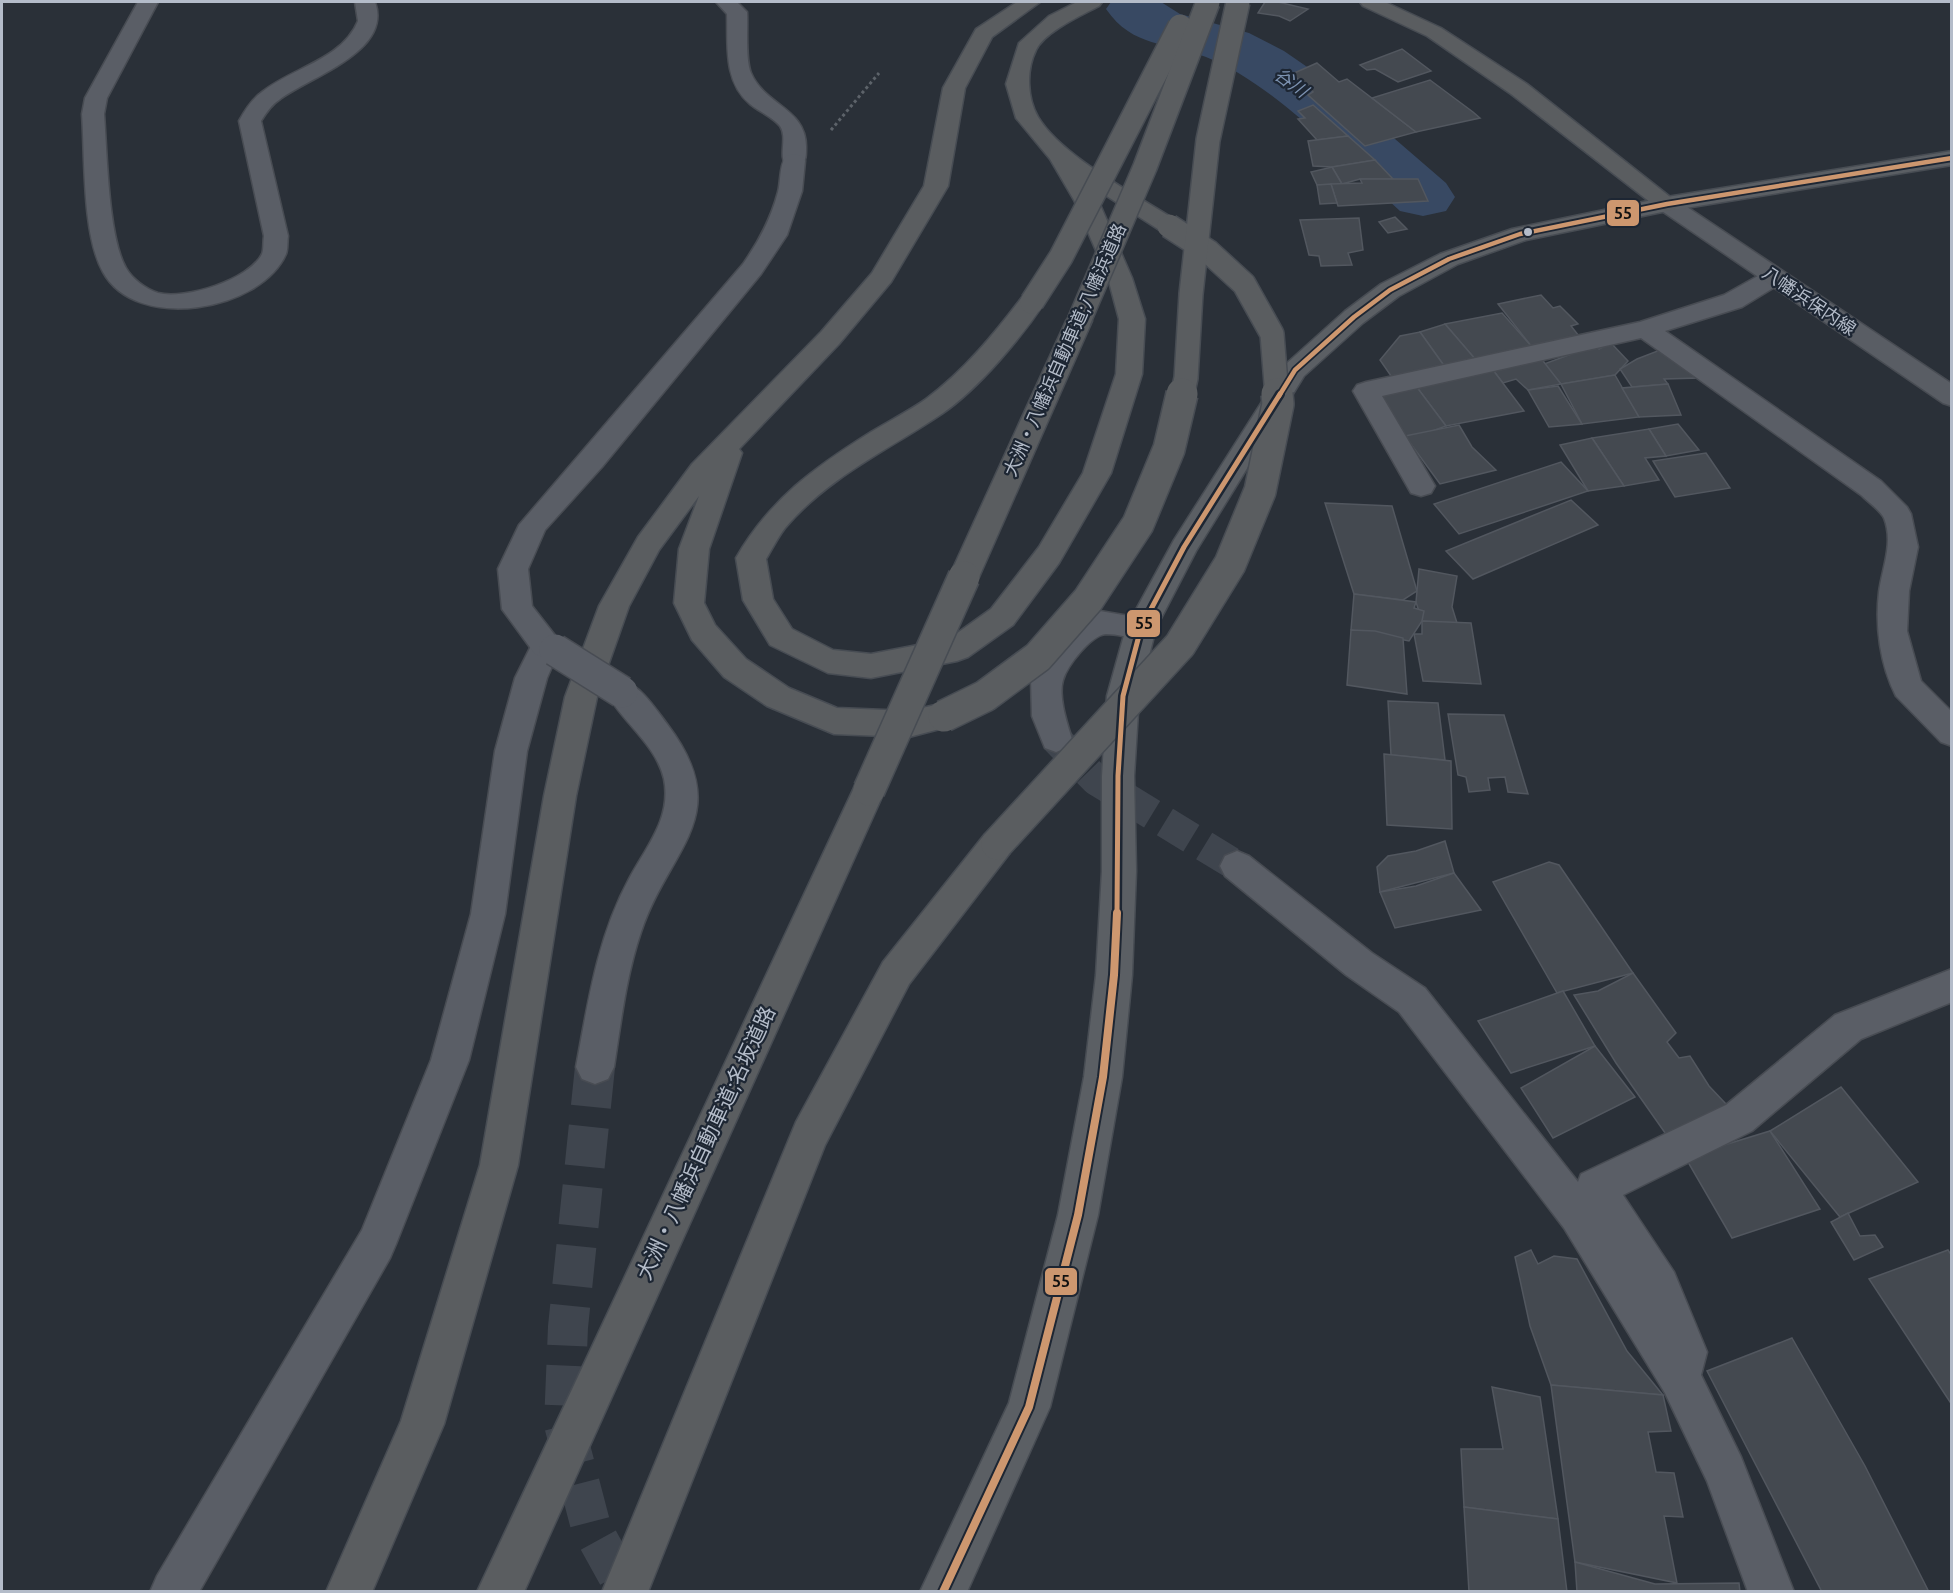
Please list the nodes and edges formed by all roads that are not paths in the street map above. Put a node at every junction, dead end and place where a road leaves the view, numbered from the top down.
1 (148, 2) edge
2 (365, 2) edge
3 (726, 2) edge
4 (1030, 2) edge
5 (1092, 2) edge
6 (1195, 2) edge
7 (1208, 2) edge
8 (1238, 2) edge
9 (1370, 2) edge
10 (1060, 156) junction
11 (1952, 158) edge
12 (1667, 204) junction
13 (1774, 277) junction
14 (1645, 329) junction
15 (1952, 397) edge
16 (734, 439) junction
17 (1421, 486) dead end
18 (1141, 628) junction
19 (551, 648) junction
20 (912, 693) joint
21 (1952, 733) edge
22 (1056, 739) tunnel mouth
23 (1237, 866) tunnel mouth
24 (1952, 985) edge
25 (595, 1066) tunnel mouth
26 (1680, 1378) junction
27 (172, 1592) edge
28 (349, 1592) edge
29 (500, 1592) edge
30 (625, 1592) edge
31 (943, 1592) edge
32 (1771, 1592) edge

1 - 2 street
3 - 19 street
4 - 16 highway
5 - 10 highway
6 - 10 highway, bridge
7 - 20 highway, 大洲・八幡浜自動車道;八幡浜道路, bridge
8 - 16 highway, bridge
9 - 12 highway
10 - 30 highway, bridge
11 - 12 highway
12 - 13 main road, 八幡浜保内線
12 - 18 highway
13 - 14 street
13 - 15 main road, 八幡浜保内線
14 - 17 street
14 - 21 street
16 - 28 highway
18 - 22 street
18 - 31 highway
19 - 25 street, bridge
19 - 27 street
20 - 29 highway, 大洲・八幡浜自動車道;名坂道路, bridge
23 - 26 street
24 - 26 street
26 - 32 street

